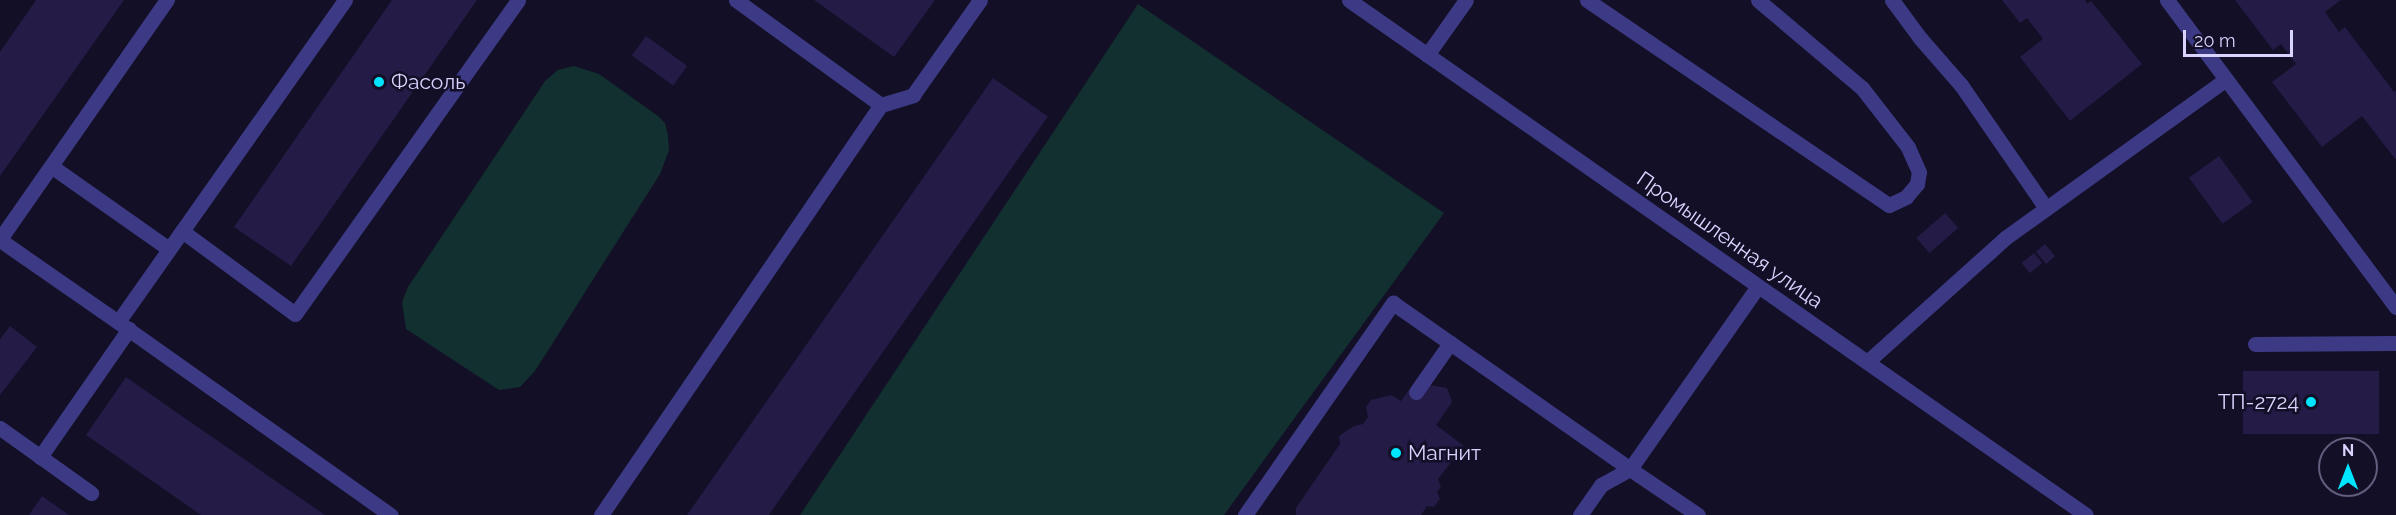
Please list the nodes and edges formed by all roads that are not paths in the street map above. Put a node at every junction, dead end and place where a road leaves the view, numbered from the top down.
1 (167, 0) edge
2 (345, 0) edge
3 (518, 0) edge
4 (736, 0) edge
5 (980, 0) edge
6 (1349, 0) edge
7 (1466, 0) edge
8 (1587, 0) edge
9 (1758, 0) edge
10 (1892, 0) edge
11 (2167, 0) edge
12 (1427, 55) junction
13 (2226, 79) junction
14 (881, 105) junction
15 (51, 166) junction
16 (2046, 208) junction
17 (182, 231) junction
18 (0, 240) edge
19 (169, 249) junction
20 (1758, 286) junction
21 (2396, 307) edge
22 (123, 326) junction
23 (1450, 343) junction
24 (2396, 343) edge
25 (2254, 344) dead end
26 (1868, 362) junction
27 (1416, 392) dead end
28 (0, 428) edge
29 (40, 457) junction
30 (1630, 469) junction
31 (91, 493) dead end
32 (391, 515) edge
33 (602, 515) edge
34 (1245, 515) edge
35 (1580, 515) edge
36 (1698, 515) edge
37 (2086, 515) edge

1 - 15 street
2 - 17 street
3 - 17 street
4 - 14 street
5 - 14 street
6 - 12 street, Промышленная улица
7 - 12 street
8 - 9 street
10 - 16 street
11 - 13 street
12 - 20 street, Промышленная улица
13 - 16 street
13 - 21 street
14 - 33 street
15 - 18 street
15 - 19 street
16 - 26 street
17 - 19 street
18 - 22 street
19 - 22 street
20 - 26 street, Промышленная улица
20 - 30 street
22 - 29 street
22 - 32 street
23 - 27 street
23 - 30 street
23 - 34 street
24 - 25 street
26 - 37 street, Промышленная улица
28 - 29 street
29 - 31 street
30 - 35 street
30 - 36 street

